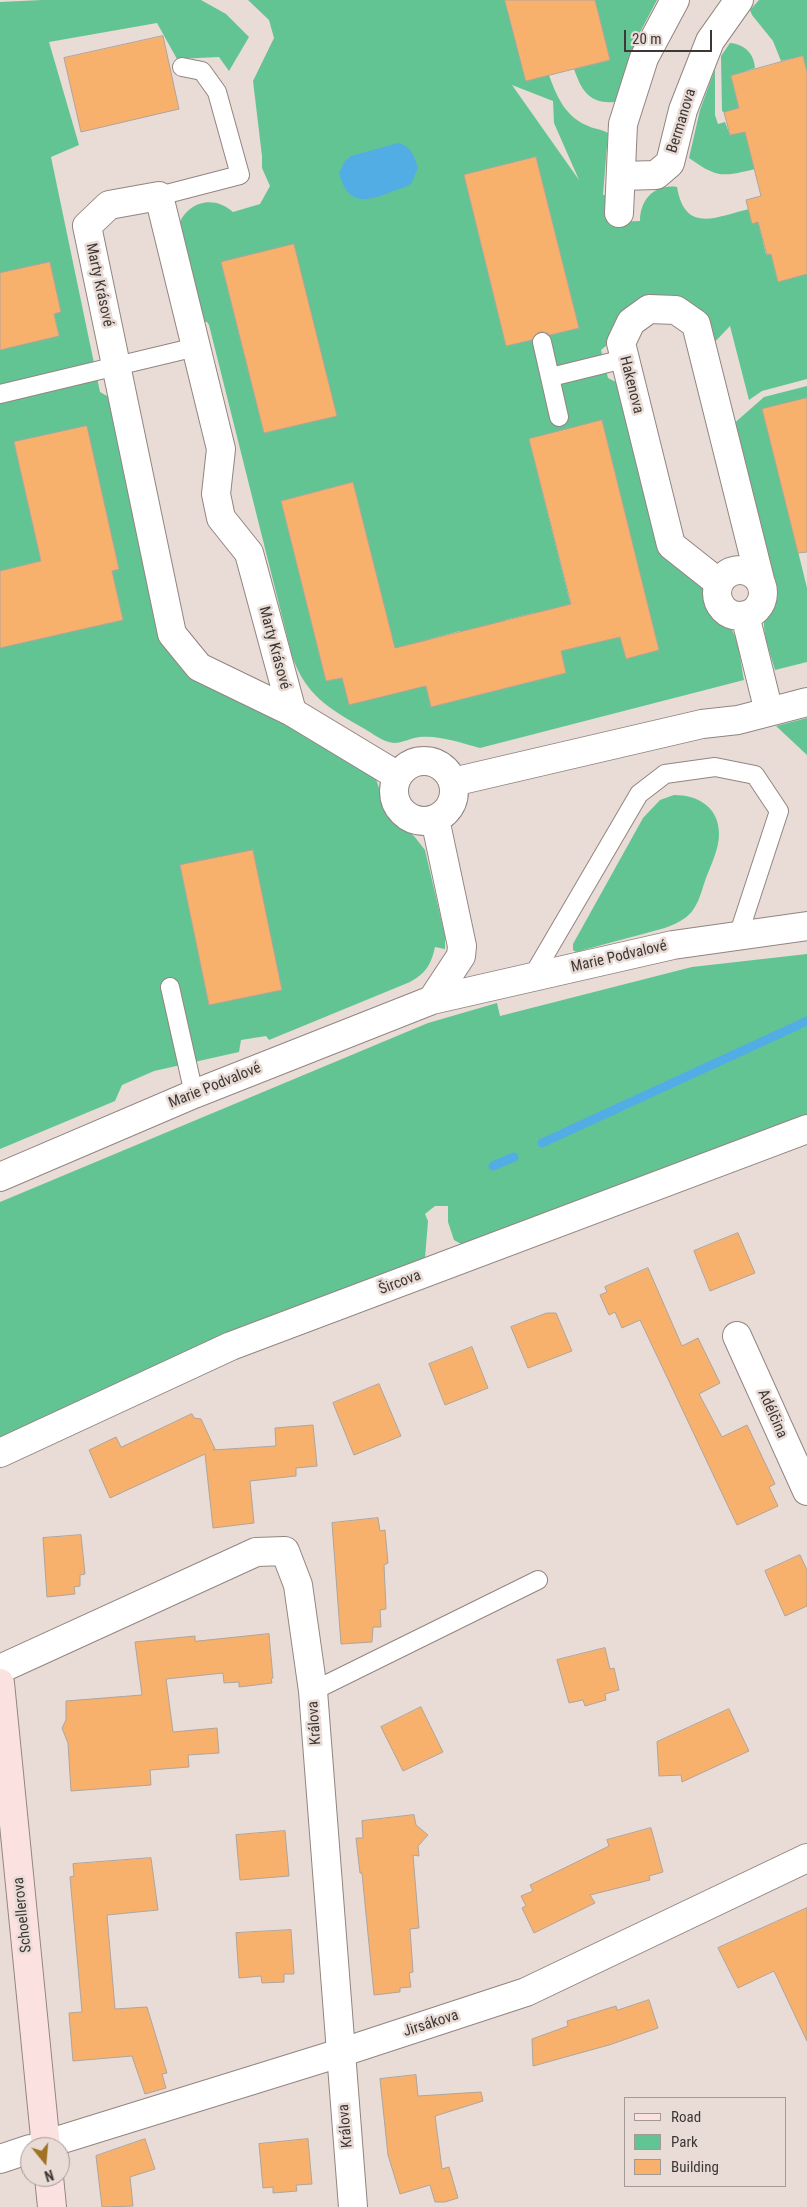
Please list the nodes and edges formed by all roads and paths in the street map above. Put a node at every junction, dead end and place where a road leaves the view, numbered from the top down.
1 (675, 0) edge
2 (739, 0) edge
3 (182, 67) dead end
4 (621, 176) junction
5 (159, 196) junction
6 (619, 213) dead end
7 (542, 342) dead end
8 (196, 347) junction
9 (624, 359) junction
10 (116, 366) junction
11 (551, 377) junction
12 (0, 394) edge
13 (560, 417) dead end
14 (760, 580) junction
15 (719, 583) junction
16 (745, 615) junction
17 (807, 702) edge
18 (292, 712) junction
19 (769, 712) junction
20 (398, 776) junction
21 (453, 782) junction
22 (435, 819) junction
23 (807, 926) edge
24 (738, 936) junction
25 (532, 977) junction
26 (170, 988) dead end
27 (432, 1000) junction
28 (194, 1094) junction
29 (807, 1129) edge
30 (0, 1177) edge
31 (737, 1336) dead end
32 (0, 1453) edge
33 (807, 1491) edge
34 (538, 1580) dead end
35 (0, 1669) edge
36 (0, 1683) edge
37 (313, 1691) junction
38 (807, 1858) edge
39 (340, 2053) junction
40 (39, 2137) edge
41 (70, 2138) edge
42 (20, 2153) edge
43 (0, 2159) edge
44 (50, 2187) edge
45 (52, 2207) edge
46 (353, 2207) edge

1 - 4 street
2 - 4 street, Bermanova
3 - 5 lane
4 - 6 street
5 - 8 street, Marty Krásové
5 - 10 street, Marty Krásové
7 - 11 lane
8 - 10 lane
8 - 18 street, Marty Krásové
9 - 11 lane
9 - 14 street, Hakenova
9 - 15 street, Hakenova
10 - 12 lane
10 - 18 street, Marty Krásové
11 - 13 lane
14 - 15 street
14 - 16 street, Hakenova
15 - 16 street
16 - 19 street
17 - 19 street
18 - 20 street, Marty Krásové
19 - 21 street
20 - 21 street
20 - 22 street
21 - 22 street
22 - 27 street
23 - 24 street, Marie Podvalové
24 - 25 street, Marie Podvalové
24 - 25 lane
25 - 27 street, Marie Podvalové
26 - 28 lane
27 - 28 street, Marie Podvalové
28 - 30 street, Marie Podvalové
29 - 32 street, Šircova
31 - 33 street, Adélčina
34 - 37 lane
35 - 37 street, Králova
36 - 40 street, Schoellerova
37 - 39 street, Králova
38 - 39 street, Jirsákova
39 - 41 street, Jirsákova
39 - 46 street, Králova
42 - 43 street, Jirsákova
44 - 45 street

